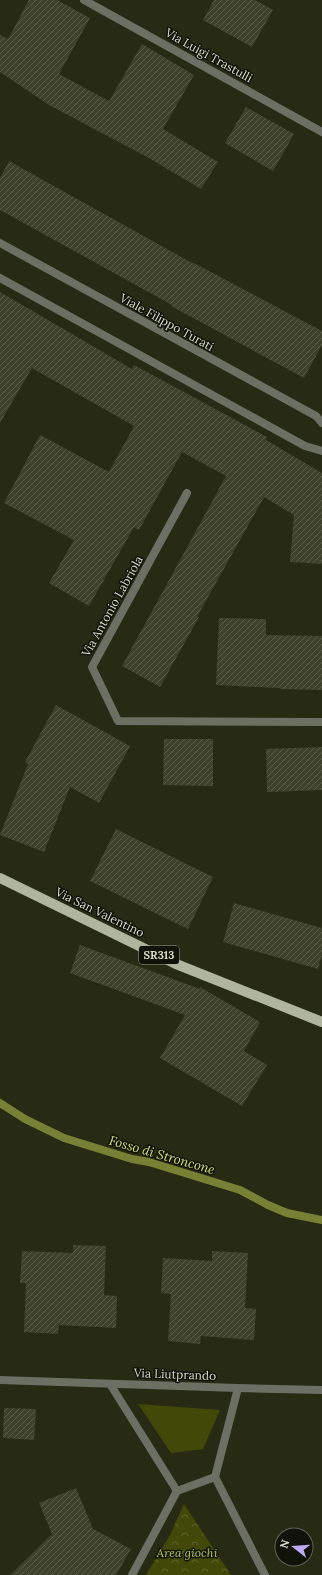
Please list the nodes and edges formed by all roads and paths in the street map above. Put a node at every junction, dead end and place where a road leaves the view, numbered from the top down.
1 (84, 0) edge
2 (322, 132) edge
3 (0, 244) edge
4 (0, 278) edge
5 (322, 422) edge
6 (322, 451) edge
7 (187, 493) dead end
8 (322, 722) edge
9 (0, 878) edge
10 (322, 1022) edge
11 (0, 1380) edge
12 (110, 1384) junction
13 (238, 1388) junction
14 (322, 1390) edge
15 (215, 1477) junction
16 (177, 1491) junction
17 (132, 1575) edge
18 (265, 1575) edge

1 - 2 street, Via Luigi Trastulli
3 - 5 street, Viale Filippo Turati
4 - 6 street
7 - 8 street, Via Antonio Labriola
9 - 10 main road, Via San Valentino / SR313
11 - 12 street, Via Liutprando
12 - 13 street, Via Liutprando
12 - 16 street
13 - 14 street, Via Liutprando
13 - 15 street
15 - 16 street
15 - 18 street
16 - 17 street

